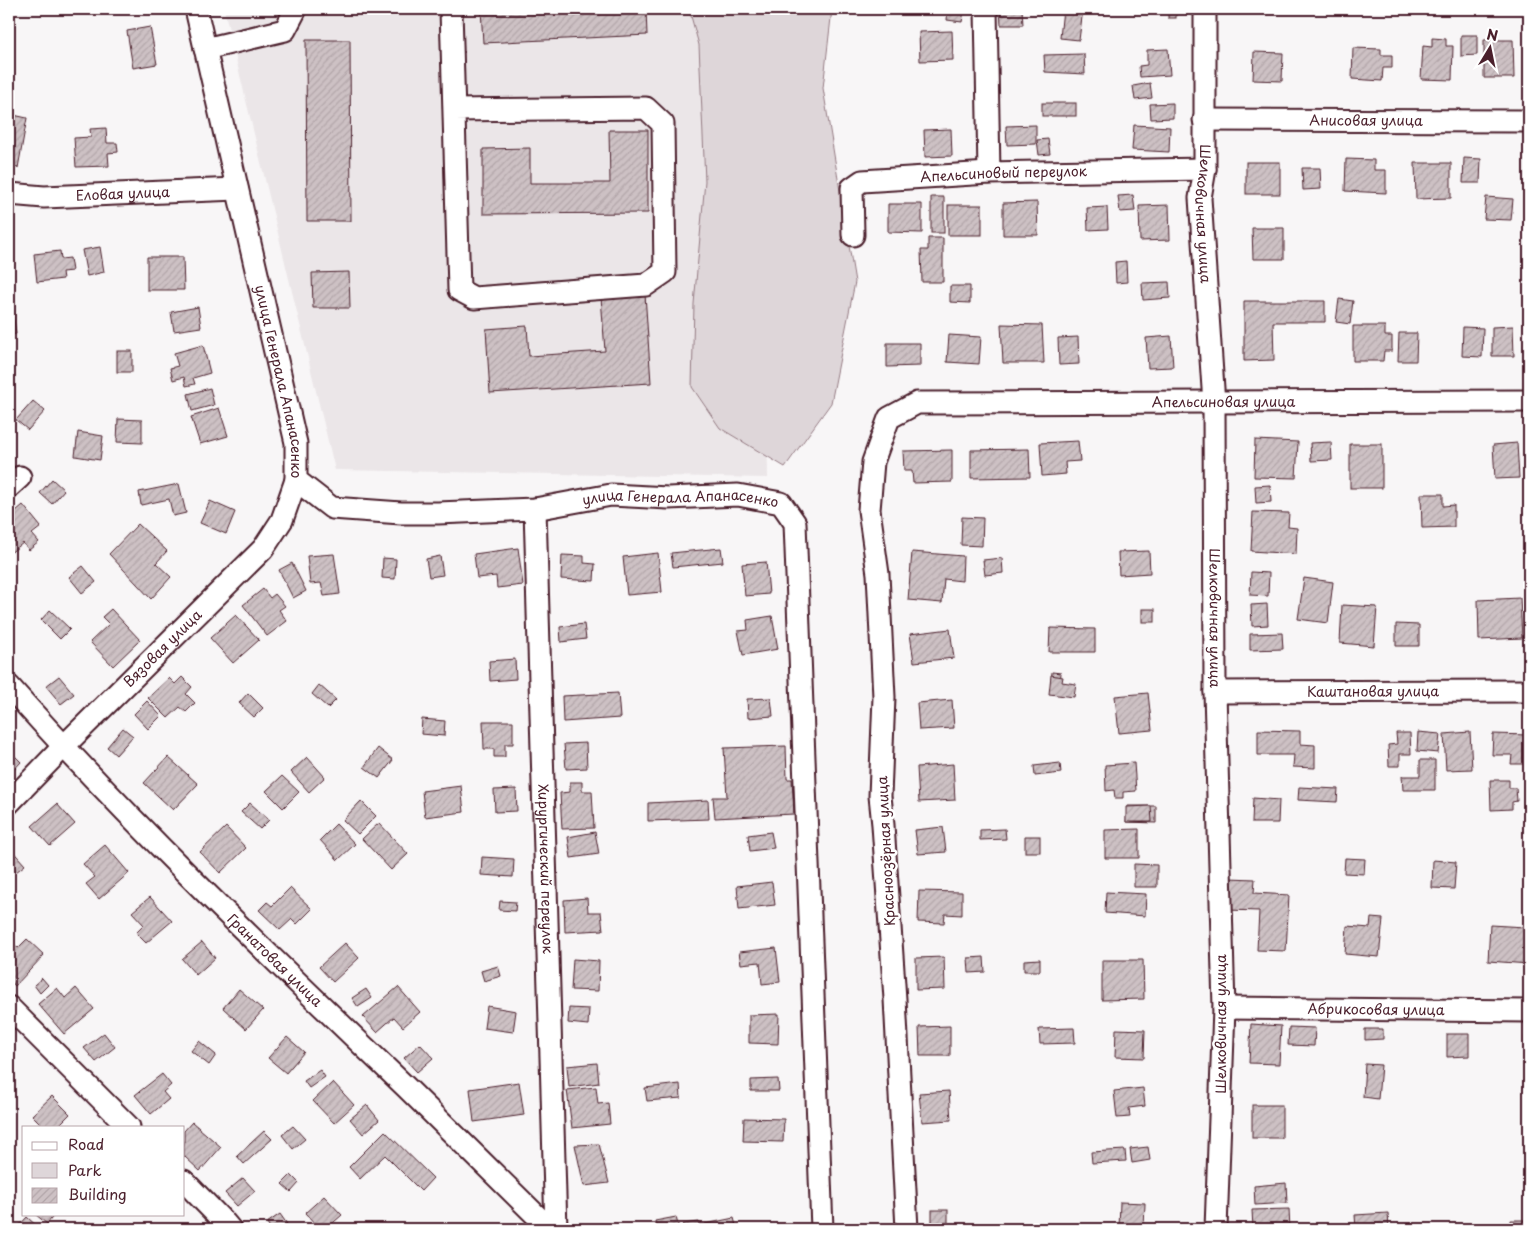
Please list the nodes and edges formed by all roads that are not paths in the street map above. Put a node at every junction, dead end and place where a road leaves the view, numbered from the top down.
1 (196, 9) edge
2 (296, 9) edge
3 (451, 9) edge
4 (986, 9) edge
5 (1205, 9) edge
6 (206, 49) junction
7 (454, 110) junction
8 (1204, 120) junction
9 (1529, 121) edge
10 (1205, 169) junction
11 (989, 173) junction
12 (237, 189) junction
13 (9, 194) edge
14 (853, 235) dead end
15 (1529, 401) edge
16 (917, 403) joint
17 (1214, 403) junction
18 (296, 480) junction
19 (535, 509) junction
20 (9, 686) edge
21 (1529, 691) edge
22 (1215, 692) junction
23 (64, 746) junction
24 (9, 803) edge
25 (9, 1007) edge
26 (1224, 1008) junction
27 (1529, 1011) edge
28 (128, 1126) edge
29 (185, 1182) edge
30 (230, 1229) edge
31 (550, 1229) edge
32 (556, 1229) edge
33 (822, 1229) edge
34 (907, 1229) edge
35 (1216, 1229) edge

1 - 6 street, улица Генерала Апанасенко
2 - 6 street
3 - 7 street
4 - 11 street
5 - 8 street, Шелковичная улица
6 - 12 street, улица Генерала Апанасенко
7 - 7 street
8 - 9 street, Анисовая улица
8 - 10 street, Шелковичная улица
10 - 11 street, Апельсиновый переулок
10 - 17 street, Шелковичная улица
11 - 14 street, Апельсиновый переулок
12 - 13 street, Еловая улица
12 - 18 street, улица Генерала Апанасенко
15 - 17 street, Апельсиновая улица
16 - 17 street, Апельсиновая улица
16 - 34 street, Красноозёрная улица
17 - 22 street, Шелковичная улица
18 - 19 street, улица Генерала Апанасенко
18 - 23 street, Вязовая улица
19 - 32 street, Хирургический переулок
19 - 33 street, улица Генерала Апанасенко
20 - 23 street, Гранатовая улица
21 - 22 street, Каштановая улица
22 - 26 street, Шелковичная улица
23 - 24 street, Вязовая улица
23 - 31 street, Гранатовая улица
25 - 28 street
26 - 27 street, Абрикосовая улица
26 - 35 street, Шелковичная улица
29 - 30 street

